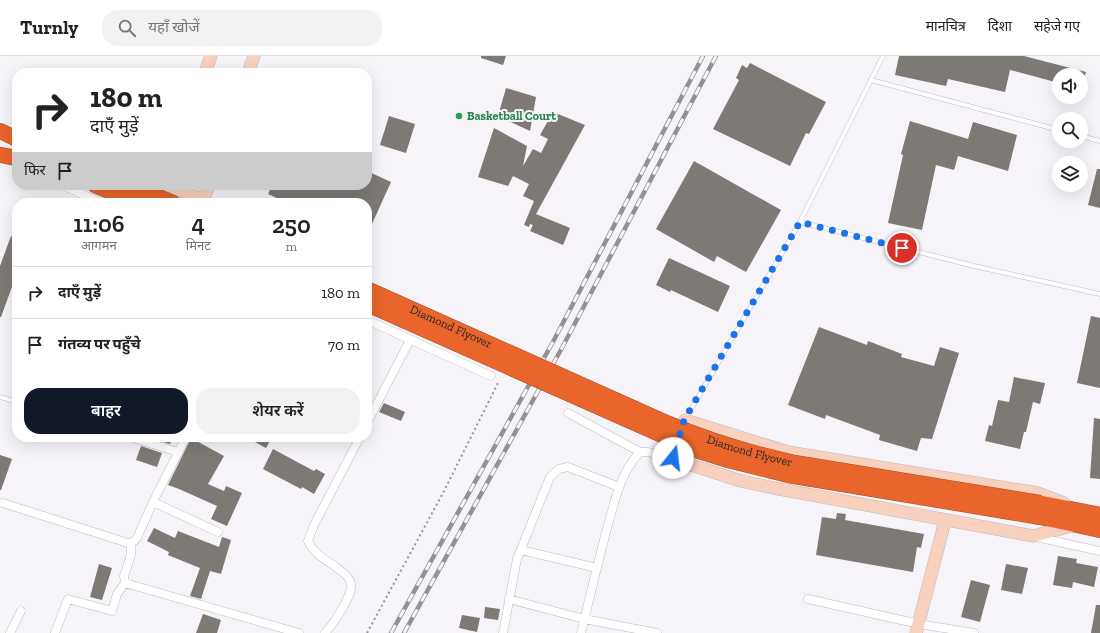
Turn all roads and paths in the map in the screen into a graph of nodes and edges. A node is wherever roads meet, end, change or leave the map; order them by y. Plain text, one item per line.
1 (211, 56) edge
2 (254, 56) edge
3 (883, 56) edge
4 (207, 68) edge
5 (250, 68) edge
6 (871, 80) junction
7 (1052, 128) edge
8 (0, 131) edge
9 (12, 137) edge
10 (1088, 138) edge
11 (1100, 141) edge
12 (0, 155) edge
13 (12, 157) edge
14 (73, 190) edge
15 (107, 190) edge
16 (141, 190) edge
17 (178, 190) edge
18 (91, 198) edge
19 (126, 198) edge
20 (161, 198) edge
21 (197, 198) edge
22 (800, 222) junction
23 (372, 291) edge
24 (1100, 294) edge
25 (372, 306) edge
26 (372, 322) edge
27 (410, 340) junction
28 (491, 376) dead end
29 (499, 380) dead end
30 (0, 398) edge
31 (12, 401) edge
32 (372, 413) edge
33 (568, 413) dead end
34 (684, 420) junction
35 (146, 442) edge
36 (183, 442) edge
37 (357, 442) edge
38 (178, 452) junction
39 (640, 452) junction
40 (673, 458) junction
41 (619, 487) junction
42 (153, 502) junction
43 (3, 503) dead end
44 (1040, 510) junction
45 (1094, 513) edge
46 (945, 521) junction
47 (1075, 525) junction
48 (1100, 530) edge
49 (218, 532) dead end
50 (1033, 536) junction
51 (130, 544) junction
52 (521, 550) junction
53 (1100, 551) edge
54 (597, 568) junction
55 (125, 583) junction
56 (510, 599) junction
57 (808, 599) dead end
58 (21, 611) dead end
59 (584, 619) junction
60 (918, 628) edge
61 (10, 633) edge
62 (55, 633) edge
63 (299, 633) edge
64 (325, 633) edge
65 (367, 633) edge
66 (503, 633) edge
67 (581, 633) edge
68 (657, 633) edge
69 (974, 633) edge

1 - 4 street
2 - 5 street
3 - 6 lane
6 - 7 lane
6 - 22 lane
8 - 9 highway
10 - 11 lane
12 - 13 highway
14 - 18 street
15 - 19 highway
16 - 20 highway
17 - 21 street
22 - 24 lane
22 - 34 lane
23 - 44 highway, Diamond Flyover, bridge
25 - 44 highway, Diamond Flyover, bridge
26 - 27 street
27 - 28 street
27 - 32 street
29 - 65 path
30 - 31 lane
33 - 39 street
34 - 40 street
34 - 45 street
35 - 38 street
36 - 38 street
37 - 64 street
38 - 42 street
39 - 40 street
39 - 41 street
40 - 46 street
41 - 52 street
41 - 54 street
42 - 49 street
42 - 51 street
43 - 51 street
44 - 45 highway, Diamond Flyover
44 - 47 highway, Diamond Flyover
46 - 50 street
46 - 60 street
47 - 48 highway, Diamond Flyover
47 - 50 street
50 - 53 street
51 - 55 street
52 - 54 street
52 - 56 street
54 - 59 street
55 - 62 street
55 - 63 street
56 - 59 street
56 - 66 street
57 - 60 street
58 - 61 street
59 - 67 street
59 - 68 street
60 - 69 street

